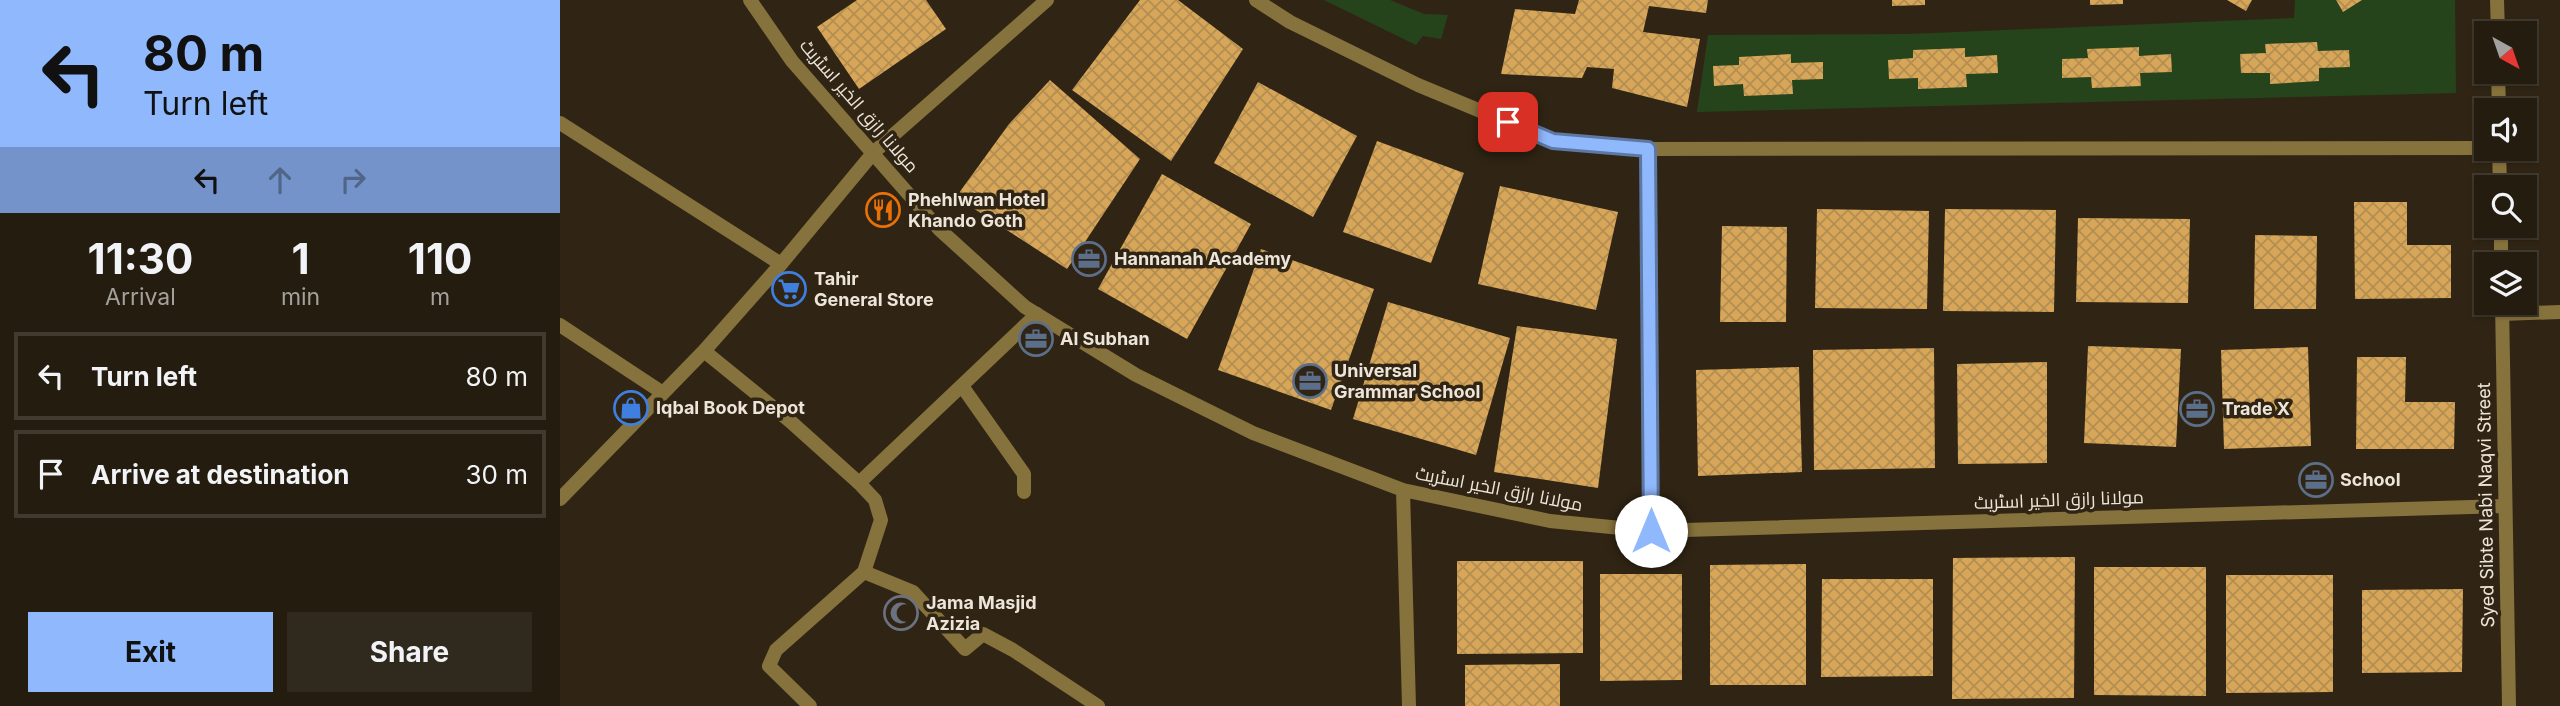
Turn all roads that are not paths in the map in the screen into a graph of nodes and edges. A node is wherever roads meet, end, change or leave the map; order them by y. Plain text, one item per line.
1 (750, 0) edge
2 (1047, 0) edge
3 (1256, 0) edge
4 (2497, 0) edge
5 (2498, 21) edge
6 (560, 123) edge
7 (2474, 148) edge
8 (1648, 149) junction
9 (874, 152) junction
10 (781, 264) junction
11 (2537, 311) edge
12 (2560, 312) edge
13 (1037, 314) junction
14 (2502, 315) edge
15 (560, 325) edge
16 (704, 351) junction
17 (961, 386) junction
18 (663, 393) junction
19 (859, 483) junction
20 (1403, 490) junction
21 (1024, 492) dead end
22 (560, 498) edge
23 (2505, 506) junction
24 (1651, 531) junction
25 (864, 572) junction
26 (807, 705) edge
27 (1098, 706) edge
28 (1409, 706) edge
29 (2509, 706) edge

1 - 9 street, مولانا رازق الخیر اسٹریٹ
2 - 9 street
3 - 8 street
4 - 5 street
6 - 10 street
7 - 8 street
8 - 24 street
9 - 10 street
9 - 13 street, مولانا رازق الخیر اسٹریٹ
10 - 16 street
11 - 12 street
13 - 17 street
13 - 20 street, مولانا رازق الخیر اسٹریٹ
14 - 23 street, Syed Sibte Nabi Naqvi Street
15 - 18 street
16 - 18 street
16 - 19 street
17 - 19 street
17 - 21 street
18 - 22 street
19 - 25 street
20 - 24 street, مولانا رازق الخیر اسٹریٹ
20 - 28 street
23 - 24 street, مولانا رازق الخیر اسٹریٹ
23 - 29 street, Syed Sibte Nabi Naqvi Street
25 - 26 street
25 - 27 street

